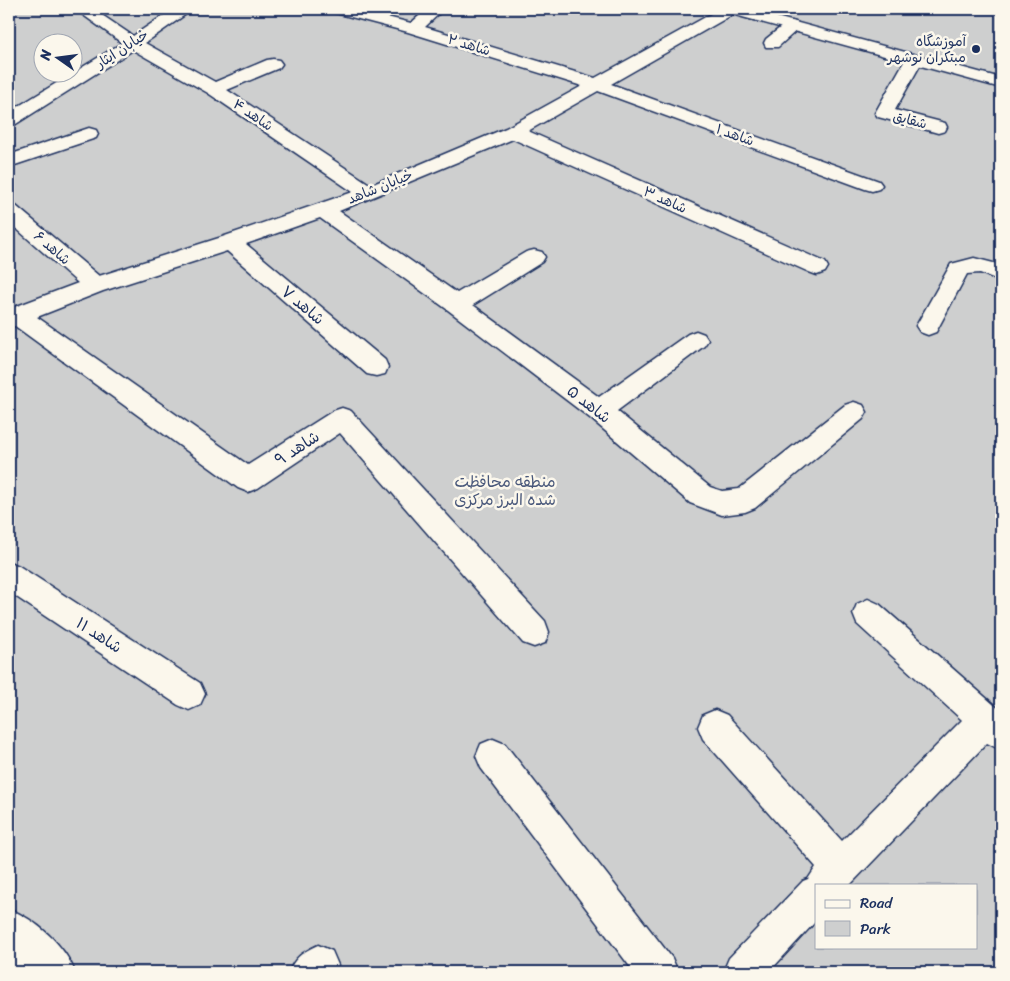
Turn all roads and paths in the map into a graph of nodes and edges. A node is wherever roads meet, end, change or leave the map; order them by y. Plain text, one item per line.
1 (83, 9) edge
2 (182, 9) edge
3 (338, 9) edge
4 (436, 9) edge
5 (730, 9) edge
6 (784, 9) edge
7 (792, 26) junction
8 (414, 29) junction
9 (133, 43) junction
10 (772, 43) dead end
11 (934, 48) dead end
12 (914, 60) junction
13 (274, 64) dead end
14 (1001, 83) edge
15 (598, 85) junction
16 (214, 89) junction
17 (10, 115) edge
18 (938, 127) dead end
19 (512, 132) junction
20 (89, 134) dead end
21 (9, 161) edge
22 (872, 185) dead end
23 (369, 193) junction
24 (9, 210) edge
25 (323, 210) junction
26 (230, 242) junction
27 (534, 257) dead end
28 (817, 267) dead end
29 (1001, 272) edge
30 (96, 285) junction
31 (456, 304) junction
32 (13, 317) edge
33 (928, 326) dead end
34 (696, 340) dead end
35 (376, 367) dead end
36 (600, 411) junction
37 (854, 412) dead end
38 (9, 576) edge
39 (868, 614) dead end
40 (534, 632) dead end
41 (188, 694) dead end
42 (993, 727) edge
43 (715, 728) dead end
44 (493, 756) dead end
45 (827, 882) edge
46 (815, 895) edge
47 (9, 928) edge
48 (42, 967) edge
49 (658, 972) edge
50 (743, 972) edge

1 - 9 street, شاهد ۴
2 - 9 street, خیابان ایثار
3 - 8 street, شاهد ۲
4 - 8 street
5 - 7 street
5 - 15 street, خیابان شاهد
6 - 11 street
7 - 10 street
7 - 12 street
8 - 15 street, شاهد ۲
9 - 16 street, شاهد ۴
9 - 17 street, خیابان ایثار
12 - 14 street
12 - 18 street, شقایق
13 - 16 street
15 - 19 street, خیابان شاهد
15 - 22 street, شاهد ۱
16 - 23 street, شاهد ۴
19 - 23 street, خیابان شاهد
19 - 28 street, شاهد ۳
20 - 21 street
23 - 25 street, خیابان شاهد
24 - 30 street, شاهد ۶
25 - 26 street, خیابان شاهد
25 - 31 street, شاهد ۵
26 - 30 street, خیابان شاهد
26 - 35 street, شاهد ۷
27 - 31 street
29 - 33 street
30 - 32 street, خیابان شاهد
31 - 36 street, شاهد ۵
32 - 40 street, شاهد ۹
34 - 36 street
36 - 37 street, شاهد ۵
38 - 41 street, شاهد ۱۱
39 - 42 street
42 - 45 street
43 - 45 street
44 - 49 street
46 - 50 street
47 - 48 street

